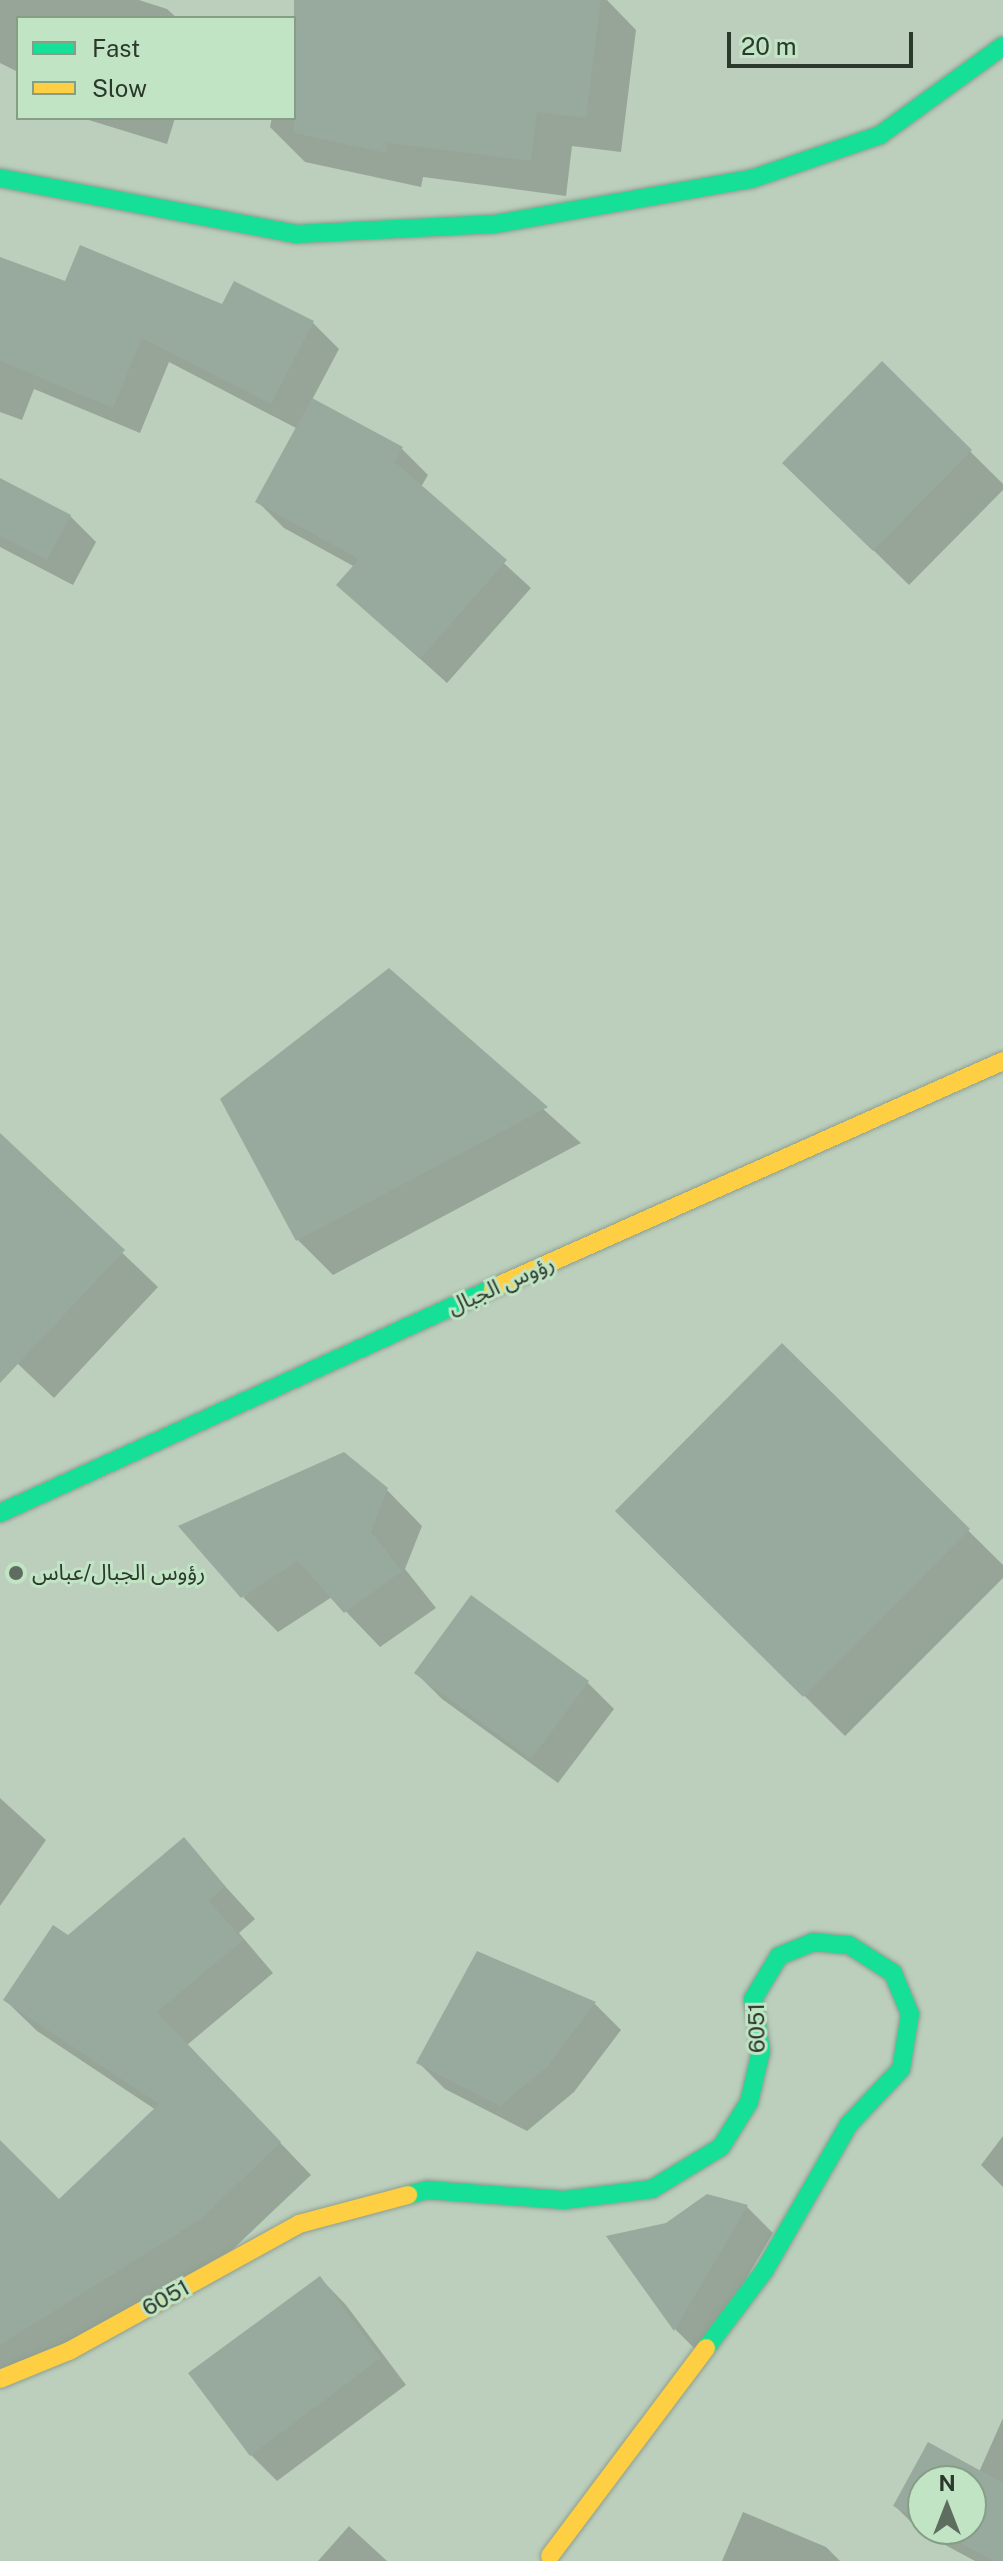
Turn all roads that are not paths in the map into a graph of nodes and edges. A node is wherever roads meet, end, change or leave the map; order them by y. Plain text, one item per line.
1 (1003, 46) edge
2 (0, 178) edge
3 (1003, 1061) edge
4 (0, 1513) edge
5 (0, 2379) edge
6 (550, 2556) dead end

1 - 2 street
3 - 4 street, رؤوس الجبال
5 - 6 street, 6051

